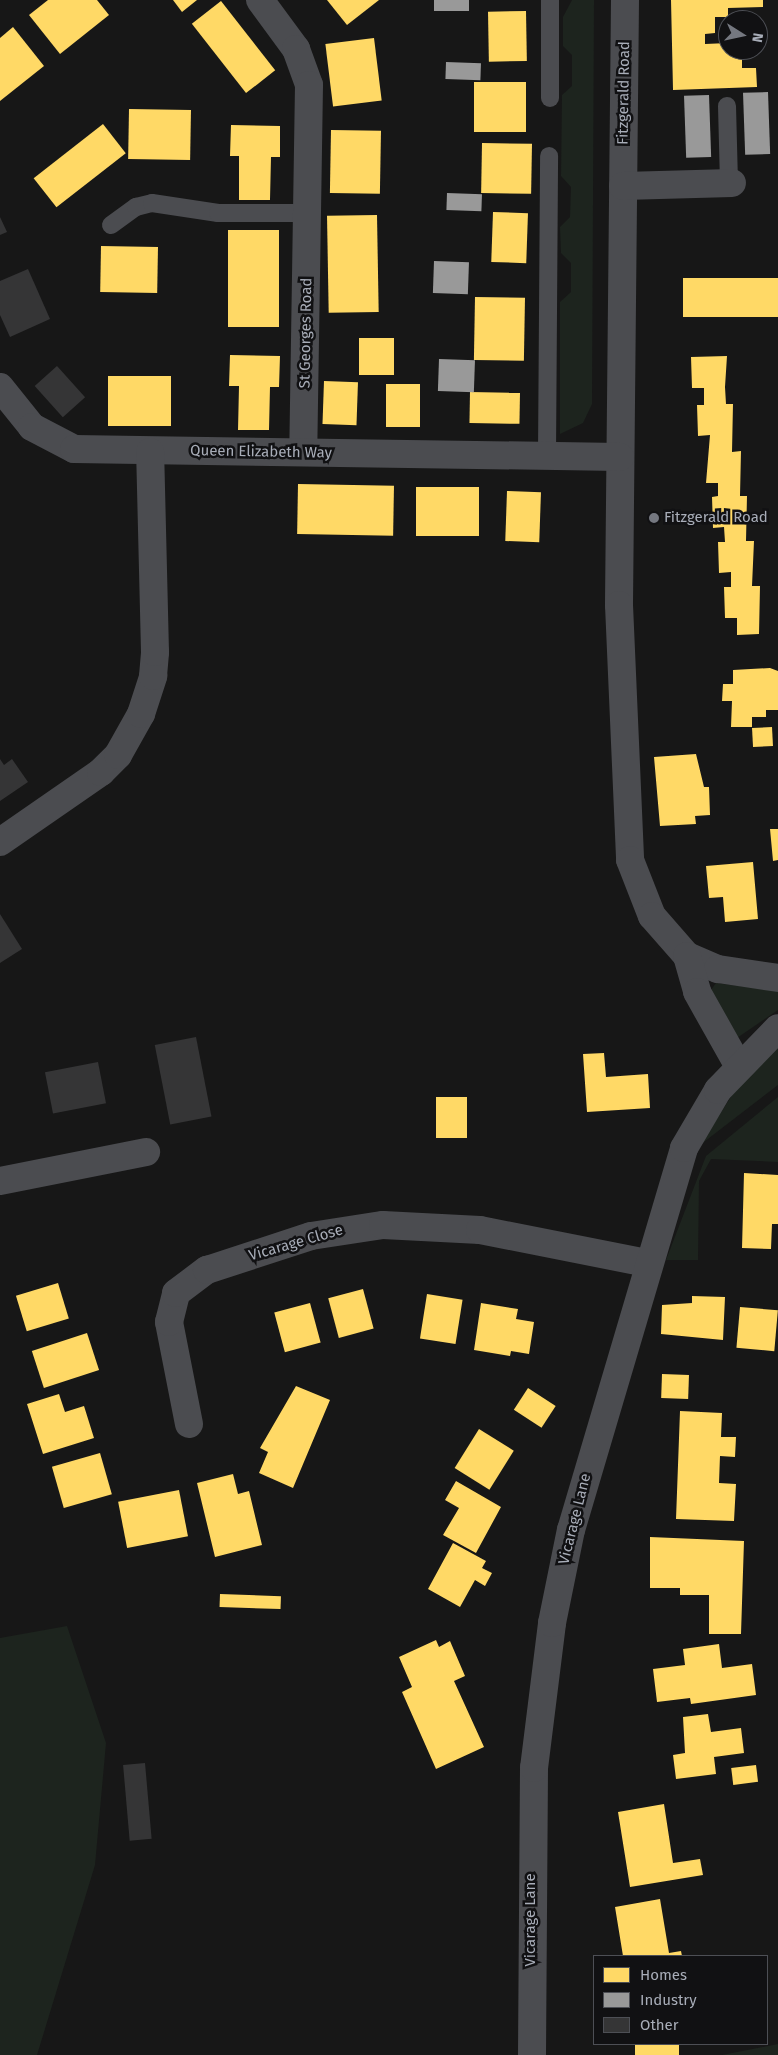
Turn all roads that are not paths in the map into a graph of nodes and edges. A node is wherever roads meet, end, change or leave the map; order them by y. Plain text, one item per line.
1 (260, 0) edge
2 (550, 0) edge
3 (625, 0) edge
4 (550, 98) dead end
5 (727, 106) dead end
6 (549, 156) dead end
7 (731, 184) joint
8 (623, 186) junction
9 (308, 213) junction
10 (111, 225) dead end
11 (0, 387) edge
12 (150, 452) junction
13 (303, 452) junction
14 (547, 455) junction
15 (620, 457) junction
16 (0, 842) edge
17 (687, 956) junction
18 (778, 978) edge
19 (778, 1028) edge
20 (738, 1065) junction
21 (146, 1152) dead end
22 (0, 1181) edge
23 (647, 1264) junction
24 (189, 1424) dead end
25 (532, 2055) edge

1 - 9 street, St Georges Road
2 - 4 lane
3 - 8 street, Fitzgerald Road
5 - 7 lane
6 - 14 lane
7 - 8 street
8 - 15 street, Fitzgerald Road
9 - 10 lane
9 - 13 street, St Georges Road
11 - 12 street, Queen Elizabeth Way
12 - 13 street, Queen Elizabeth Way
12 - 16 street
13 - 14 street, Queen Elizabeth Way
14 - 15 street, Queen Elizabeth Way
15 - 17 street, Fitzgerald Road
17 - 18 street, Fitzgerald Road
17 - 20 street
19 - 20 street, Vicarage Lane
20 - 23 street, Vicarage Lane
21 - 22 street
23 - 24 street, Vicarage Close
23 - 25 street, Vicarage Lane

